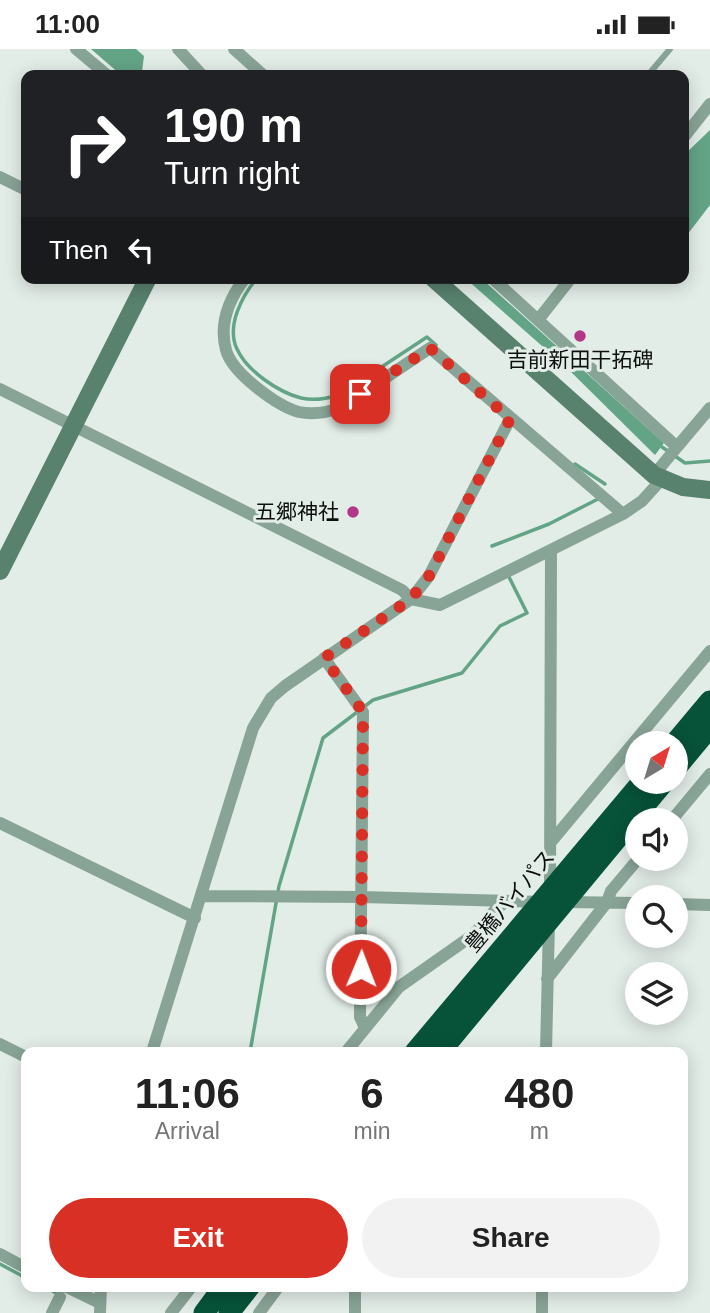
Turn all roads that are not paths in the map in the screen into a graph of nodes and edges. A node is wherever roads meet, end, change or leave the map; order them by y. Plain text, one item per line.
1 (76, 49) edge
2 (178, 49) edge
3 (234, 49) edge
4 (670, 49) edge
5 (101, 70) edge
6 (197, 70) edge
7 (257, 70) edge
8 (652, 70) edge
9 (710, 104) edge
10 (689, 131) edge
11 (0, 177) edge
12 (21, 188) edge
13 (145, 284) edge
14 (241, 284) edge
15 (440, 284) edge
16 (499, 284) edge
17 (566, 284) edge
18 (538, 320) junction
19 (0, 389) edge
20 (710, 408) edge
21 (510, 419) junction
22 (72, 425) junction
23 (673, 452) junction
24 (658, 478) junction
25 (710, 490) edge
26 (623, 514) junction
27 (551, 550) junction
28 (0, 571) edge
29 (411, 599) junction
30 (710, 651) edge
31 (324, 658) junction
32 (710, 701) edge
33 (710, 727) edge
34 (685, 731) edge
35 (688, 754) edge
36 (710, 774) edge
37 (633, 795) edge
38 (652, 795) edge
39 (682, 808) edge
40 (0, 823) edge
41 (551, 842) junction
42 (628, 871) edge
43 (571, 880) junction
44 (201, 897) junction
45 (362, 897) junction
46 (506, 902) junction
47 (550, 902) junction
48 (607, 902) junction
49 (625, 903) edge
50 (688, 904) edge
51 (710, 905) edge
52 (195, 918) junction
53 (531, 927) junction
54 (547, 979) junction
55 (365, 1028) junction
56 (0, 1044) edge
57 (154, 1047) edge
58 (350, 1047) edge
59 (420, 1047) edge
60 (444, 1047) edge
61 (546, 1047) edge
62 (21, 1054) edge
63 (0, 1254) edge
64 (21, 1265) edge
65 (62, 1292) edge
66 (187, 1292) edge
67 (220, 1292) edge
68 (245, 1292) edge
69 (275, 1292) edge
70 (355, 1292) edge
71 (542, 1292) edge
72 (100, 1308) edge
73 (52, 1313) edge
74 (171, 1313) edge
75 (204, 1313) edge
76 (229, 1313) edge
77 (259, 1313) edge
78 (355, 1313) edge
79 (542, 1313) edge

1 - 5 street
2 - 6 street
3 - 7 street
4 - 8 lane
9 - 10 street
11 - 12 street
13 - 22 street
14 - 21 street
15 - 24 street
16 - 18 street
17 - 18 street
18 - 23 street
19 - 22 street
20 - 23 street
21 - 26 street
21 - 29 street
22 - 28 street
22 - 29 street
23 - 24 street
24 - 25 street
24 - 26 street
26 - 27 street
27 - 29 street
27 - 41 street
29 - 31 street
30 - 41 street
31 - 44 street
31 - 45 street
32 - 34 highway
33 - 35 highway
36 - 39 street
37 - 43 highway, 豊橋バイパス
38 - 43 highway, 豊橋バイパス
40 - 52 street
41 - 47 street
42 - 48 street
43 - 53 highway, 豊橋バイパス
44 - 45 street
44 - 52 street
45 - 46 street
45 - 55 street
46 - 47 street
46 - 55 street
47 - 48 street
47 - 54 street
48 - 49 street
48 - 54 street
50 - 51 street
52 - 57 street
53 - 59 highway, 豊橋バイパス
53 - 60 highway, 豊橋バイパス
54 - 61 street
55 - 58 street
56 - 62 street
63 - 64 street
65 - 72 street
65 - 73 street
66 - 74 street
67 - 75 highway
68 - 76 highway
69 - 77 street
70 - 78 street
71 - 79 street

